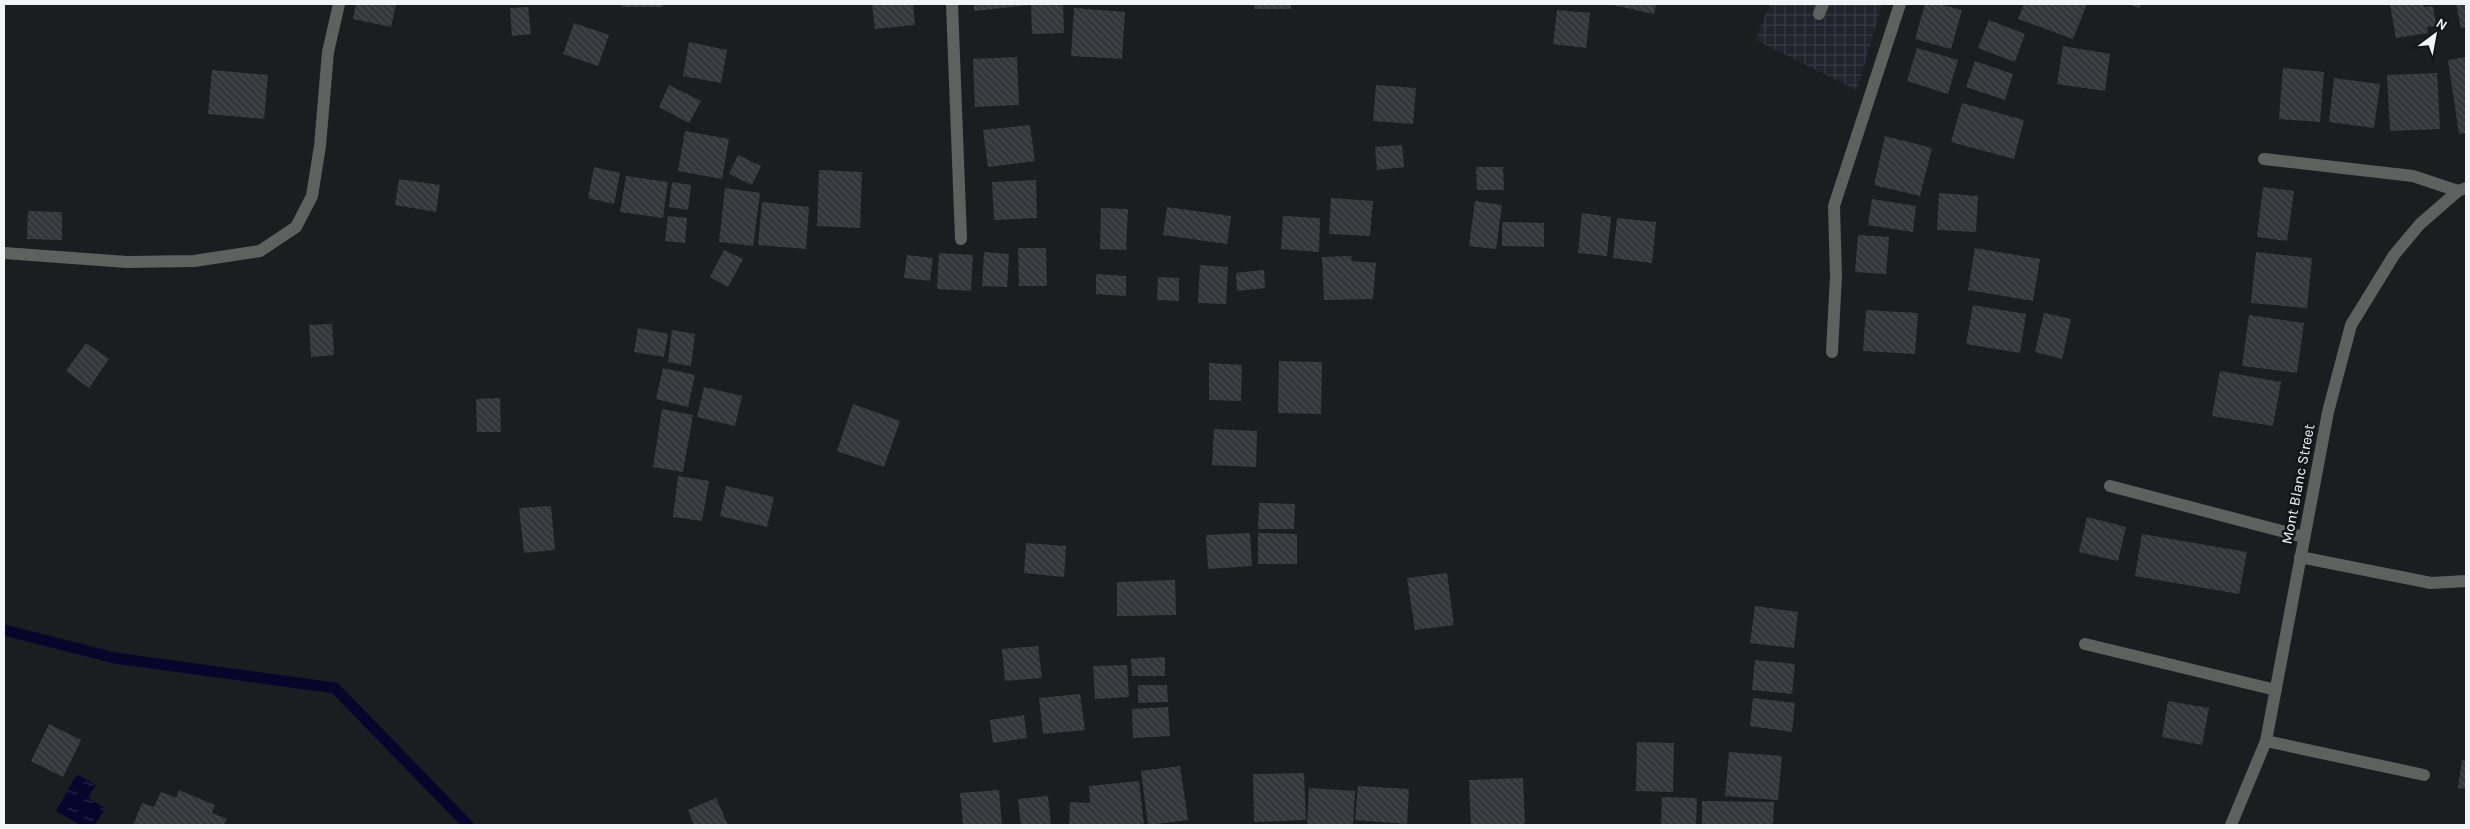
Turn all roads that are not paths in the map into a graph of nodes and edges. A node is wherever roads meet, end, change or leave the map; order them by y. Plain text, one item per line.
1 (339, 4) edge
2 (952, 4) edge
3 (1900, 4) edge
4 (2264, 159) dead end
5 (2462, 189) edge
6 (960, 239) dead end
7 (4, 252) edge
8 (1832, 352) dead end
9 (2110, 486) dead end
10 (2304, 537) junction
11 (2300, 557) junction
12 (2466, 581) edge
13 (2085, 644) dead end
14 (2276, 690) junction
15 (2266, 741) junction
16 (2424, 775) dead end
17 (2231, 825) edge

1 - 7 street
2 - 6 street
3 - 8 street
4 - 5 street
5 - 10 street, Mont Blanc Street
9 - 10 street
10 - 11 street, Mont Blanc Street
11 - 12 street
11 - 14 street, Mont Blanc Street
13 - 14 street
14 - 15 street, Mont Blanc Street
15 - 16 street
15 - 17 street, Mont Blanc Street

